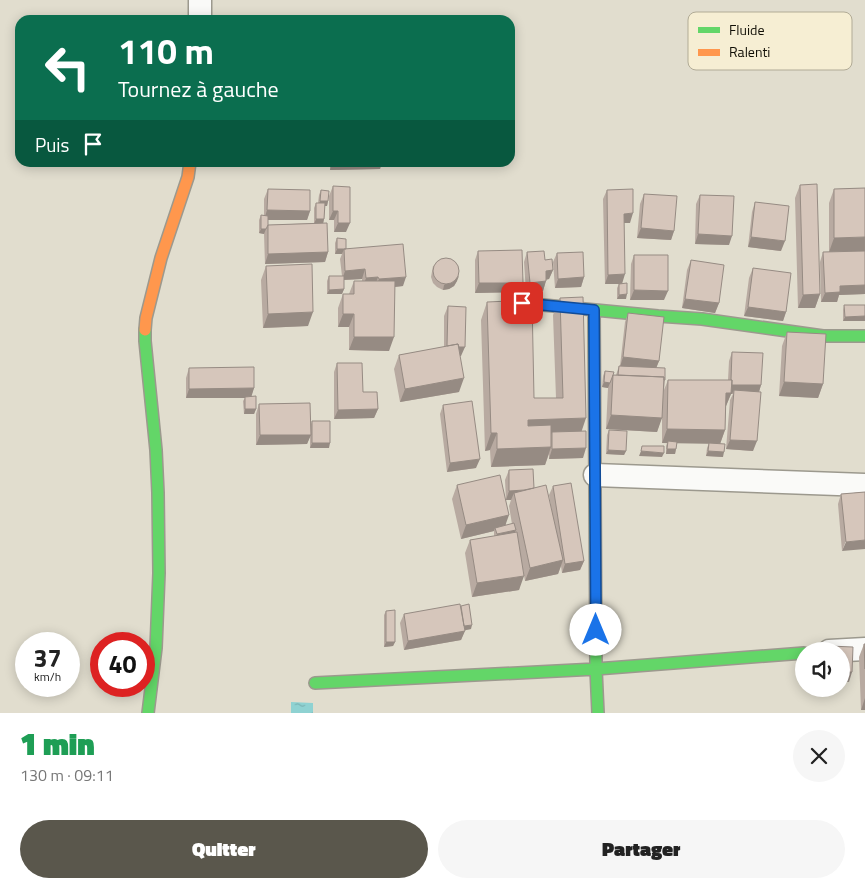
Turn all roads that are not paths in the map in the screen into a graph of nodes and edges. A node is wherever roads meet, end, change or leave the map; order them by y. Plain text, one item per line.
1 (200, 0) edge
2 (200, 15) edge
3 (189, 167) edge
4 (522, 303) edge
5 (594, 310) junction
6 (865, 336) edge
7 (595, 475) junction
8 (865, 485) edge
9 (865, 648) edge
10 (850, 649) edge
11 (795, 654) edge
12 (596, 669) junction
13 (315, 684) dead end
14 (148, 713) edge
15 (598, 713) edge

1 - 2 street
3 - 14 street
4 - 5 street
5 - 6 street
5 - 7 street
7 - 8 street
7 - 12 street
9 - 10 street
11 - 12 street
12 - 13 street
12 - 15 street

